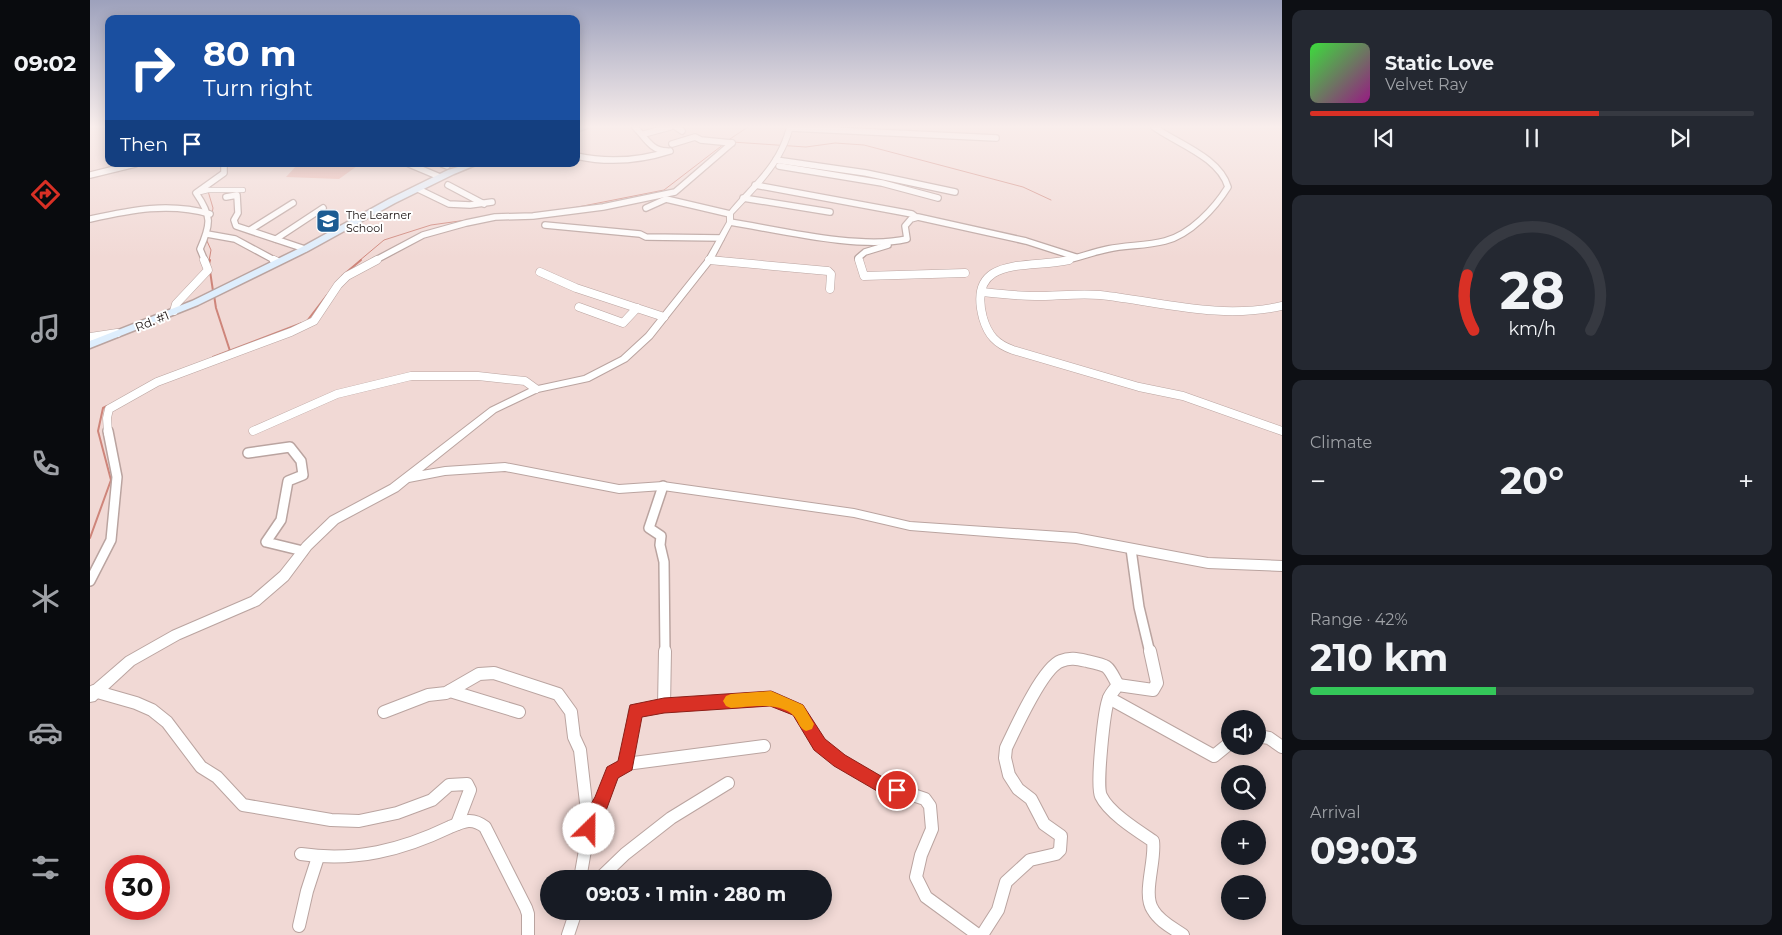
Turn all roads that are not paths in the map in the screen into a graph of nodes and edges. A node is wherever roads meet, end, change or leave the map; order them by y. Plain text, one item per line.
1 (107, 171) edge
2 (224, 171) edge
3 (424, 171) edge
4 (458, 171) edge
5 (700, 171) edge
6 (767, 171) edge
7 (819, 171) edge
8 (856, 171) edge
9 (1217, 171) edge
10 (90, 175) edge
11 (440, 178) junction
12 (448, 185) dead end
13 (755, 185) junction
14 (418, 188) junction
15 (242, 190) dead end
16 (955, 192) dead end
17 (196, 193) junction
18 (226, 197) dead end
19 (743, 198) junction
20 (938, 198) dead end
21 (492, 202) dead end
22 (294, 203) dead end
23 (484, 204) junction
24 (323, 208) dead end
25 (646, 208) dead end
26 (830, 212) dead end
27 (210, 214) junction
28 (916, 217) junction
29 (730, 218) junction
30 (90, 219) edge
31 (545, 225) dead end
32 (250, 230) junction
33 (206, 234) junction
34 (721, 238) junction
35 (276, 239) junction
36 (895, 243) junction
37 (305, 249) junction
38 (1076, 257) junction
39 (709, 260) junction
40 (276, 262) junction
41 (540, 272) dead end
42 (965, 273) dead end
43 (830, 289) dead end
44 (982, 292) junction
45 (1282, 306) edge
46 (579, 307) dead end
47 (637, 308) junction
48 (174, 312) junction
49 (664, 317) junction
50 (120, 333) junction
51 (90, 337) edge
52 (90, 345) edge
53 (536, 390) junction
54 (253, 431) dead end
55 (1282, 431) edge
56 (248, 453) dead end
57 (404, 479) junction
58 (663, 486) junction
59 (1131, 549) junction
60 (303, 551) junction
61 (1282, 566) edge
62 (90, 581) edge
63 (1118, 685) junction
64 (450, 691) junction
65 (92, 694) edge
66 (1109, 698) junction
67 (664, 706) junction
68 (384, 712) dead end
69 (519, 712) dead end
70 (1266, 737) edge
71 (764, 746) dead end
72 (1282, 747) edge
73 (1221, 750) edge
74 (626, 764) junction
75 (728, 783) dead end
76 (457, 824) junction
77 (589, 829) junction
78 (301, 854) dead end
79 (318, 857) junction
80 (582, 870) edge
81 (608, 870) edge
82 (572, 920) edge
83 (299, 926) dead end
84 (528, 935) edge
85 (568, 935) edge
86 (980, 935) edge
87 (1183, 935) edge

1 - 10 street
2 - 17 street
3 - 11 street
4 - 11 main road, Rd. #1
5 - 62 street
6 - 13 street
7 - 20 street
8 - 16 street
9 - 38 street
11 - 14 main road, Rd. #1
12 - 23 street
13 - 19 street
13 - 28 street
14 - 23 street
14 - 37 main road, Rd. #1
15 - 17 street
17 - 27 street
18 - 32 street
19 - 26 street
19 - 29 street
21 - 23 street
22 - 32 street
24 - 35 street
25 - 29 street
27 - 30 street
27 - 33 street
28 - 36 street
28 - 38 street
29 - 34 street
29 - 36 street
31 - 34 street
32 - 35 street
33 - 40 street
33 - 48 street
34 - 39 street
35 - 37 street
36 - 42 street
37 - 40 main road, Rd. #1
38 - 44 street
39 - 43 street
39 - 49 street
40 - 48 main road, Rd. #1
41 - 47 street
44 - 45 street
44 - 55 street
46 - 47 street
47 - 49 street
48 - 50 main road, Rd. #1
49 - 53 street
50 - 51 street
50 - 52 main road, Rd. #1
53 - 54 street
53 - 57 street
56 - 60 street
57 - 58 street
57 - 60 street
58 - 59 street
58 - 67 street
59 - 61 street
59 - 63 street
60 - 65 street
63 - 66 street
63 - 86 street
64 - 68 street
64 - 69 street
64 - 77 street
65 - 76 street
66 - 73 street
66 - 87 street
67 - 74 street
67 - 86 street
70 - 72 street
71 - 74 street
74 - 77 street
75 - 81 street
76 - 79 street
76 - 84 street
77 - 80 street
78 - 79 street
79 - 83 street
82 - 85 street

